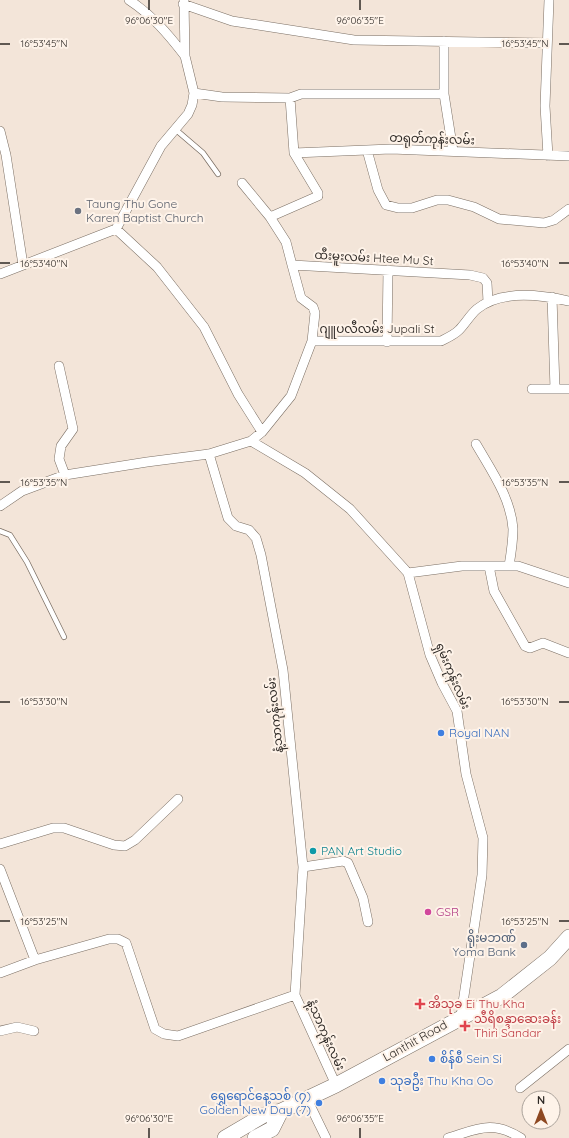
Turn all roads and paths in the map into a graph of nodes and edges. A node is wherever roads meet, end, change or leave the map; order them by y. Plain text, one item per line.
1 (129, 0) edge
2 (549, 0) edge
3 (184, 2) edge
4 (444, 41) junction
5 (547, 43) junction
6 (185, 56) junction
7 (194, 93) junction
8 (444, 94) junction
9 (290, 98) junction
10 (176, 129) junction
11 (0, 131) edge
12 (366, 150) junction
13 (453, 151) junction
14 (294, 153) junction
15 (548, 156) junction
16 (569, 156) edge
17 (218, 174) dead end
18 (242, 183) dead end
19 (569, 209) edge
20 (270, 217) junction
21 (116, 229) junction
22 (23, 265) junction
23 (292, 265) junction
24 (388, 270) junction
25 (0, 274) edge
26 (552, 297) junction
27 (569, 301) edge
28 (488, 302) junction
29 (312, 341) junction
30 (387, 342) junction
31 (60, 366) dead end
32 (532, 389) dead end
33 (555, 389) junction
34 (569, 389) edge
35 (262, 432) junction
36 (251, 441) junction
37 (476, 444) dead end
38 (209, 454) junction
39 (65, 475) junction
40 (0, 506) edge
41 (0, 531) edge
42 (489, 566) junction
43 (509, 566) junction
44 (408, 573) junction
45 (569, 583) edge
46 (64, 637) dead end
47 (569, 653) edge
48 (178, 799) dead end
49 (0, 844) edge
50 (303, 867) junction
51 (0, 869) edge
52 (368, 922) dead end
53 (568, 942) edge
54 (35, 960) junction
55 (0, 973) edge
56 (295, 994) junction
57 (461, 1016) junction
58 (34, 1030) dead end
59 (0, 1031) edge
60 (569, 1049) edge
61 (336, 1085) junction
62 (520, 1088) dead end
63 (307, 1099) junction
64 (281, 1111) junction
65 (225, 1138) edge
66 (255, 1138) edge
67 (326, 1138) edge
68 (448, 1138) edge
69 (521, 1138) edge

1 - 6 street
2 - 5 street
3 - 4 street
3 - 6 street
4 - 5 street
4 - 8 street
5 - 15 street
6 - 7 street
7 - 9 street
7 - 10 street
8 - 9 street
8 - 13 street
9 - 14 street
10 - 17 lane
10 - 21 street
11 - 22 street
12 - 13 street, တရုတ်ကုန်းလမ်း
12 - 14 street, တရုတ်ကုန်းလမ်း
12 - 19 street
13 - 15 street, တရုတ်ကုန်းလမ်း
14 - 20 street
15 - 16 street, တရုတ်ကုန်းလမ်း
18 - 20 street
20 - 23 street
21 - 22 street
21 - 35 street
22 - 25 street
23 - 24 street, ထီးမူးလမ်း Htee Mu St
23 - 29 street
24 - 28 street, ထီးမူးလမ်း Htee Mu St
24 - 30 street
26 - 27 street, ဂျူပလီလမ်း Jupali St
26 - 28 street, ဂျူပလီလမ်း Jupali St
26 - 33 street
28 - 30 street, ဂျူပလီလမ်း Jupali St
29 - 30 street, ဂျူပလီလမ်း Jupali St
29 - 35 street
31 - 39 street
32 - 33 street
33 - 34 street
35 - 36 street
36 - 38 street
36 - 44 street, ရှမ်းကုန်းလမ်း
37 - 43 street
38 - 39 street
38 - 50 street, နံ့သာကုန်းလမ်း
39 - 40 street
41 - 46 lane
42 - 43 street
42 - 44 street
42 - 47 street
43 - 45 street
44 - 57 street, ရှမ်းကုန်းလမ်း
48 - 49 street
50 - 52 street
50 - 56 street, နံ့သာကုန်းလမ်း
51 - 54 street
53 - 57 main road, Lanthit Road
54 - 55 street
54 - 56 street, နံ့သာကုန်းလမ်း
56 - 61 street, နံ့သာကုန်းလမ်း
57 - 61 main road, Lanthit Road
58 - 59 street
60 - 62 street
61 - 63 main road, Lanthit Road
63 - 64 main road, Lanthit Road
63 - 67 street
64 - 65 main road, Lanthit Road
64 - 66 main road
68 - 69 street

